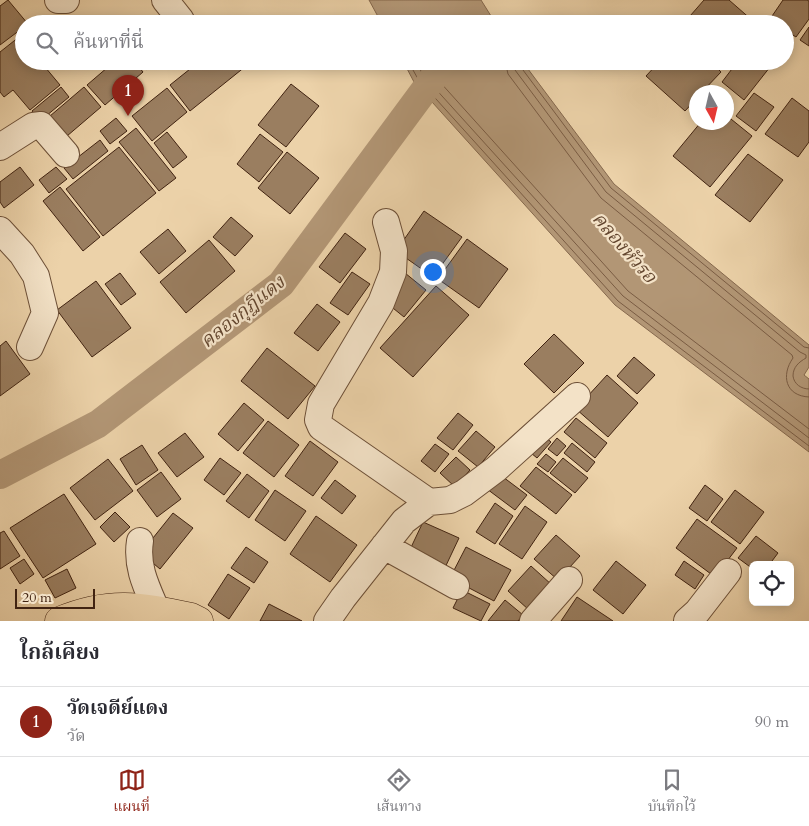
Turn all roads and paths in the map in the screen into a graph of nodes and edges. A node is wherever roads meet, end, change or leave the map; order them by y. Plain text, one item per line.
1 (58, 0) edge
2 (66, 0) edge
3 (165, 0) edge
4 (177, 15) edge
5 (0, 147) edge
6 (66, 154) dead end
7 (386, 222) dead end
8 (0, 230) edge
9 (30, 347) dead end
10 (577, 396) dead end
11 (429, 502) junction
12 (140, 541) dead end
13 (384, 546) junction
14 (728, 572) dead end
15 (569, 580) dead end
16 (456, 586) dead end
17 (156, 609) junction
18 (59, 621) edge
19 (199, 621) edge
20 (327, 621) edge
21 (533, 621) edge
22 (687, 621) edge

1 - 2 street
3 - 4 street
5 - 6 street
7 - 11 street
8 - 9 street
10 - 11 street
11 - 13 street
12 - 17 street
13 - 16 street
13 - 20 street
14 - 22 street
15 - 21 street
17 - 18 main road
17 - 19 main road

